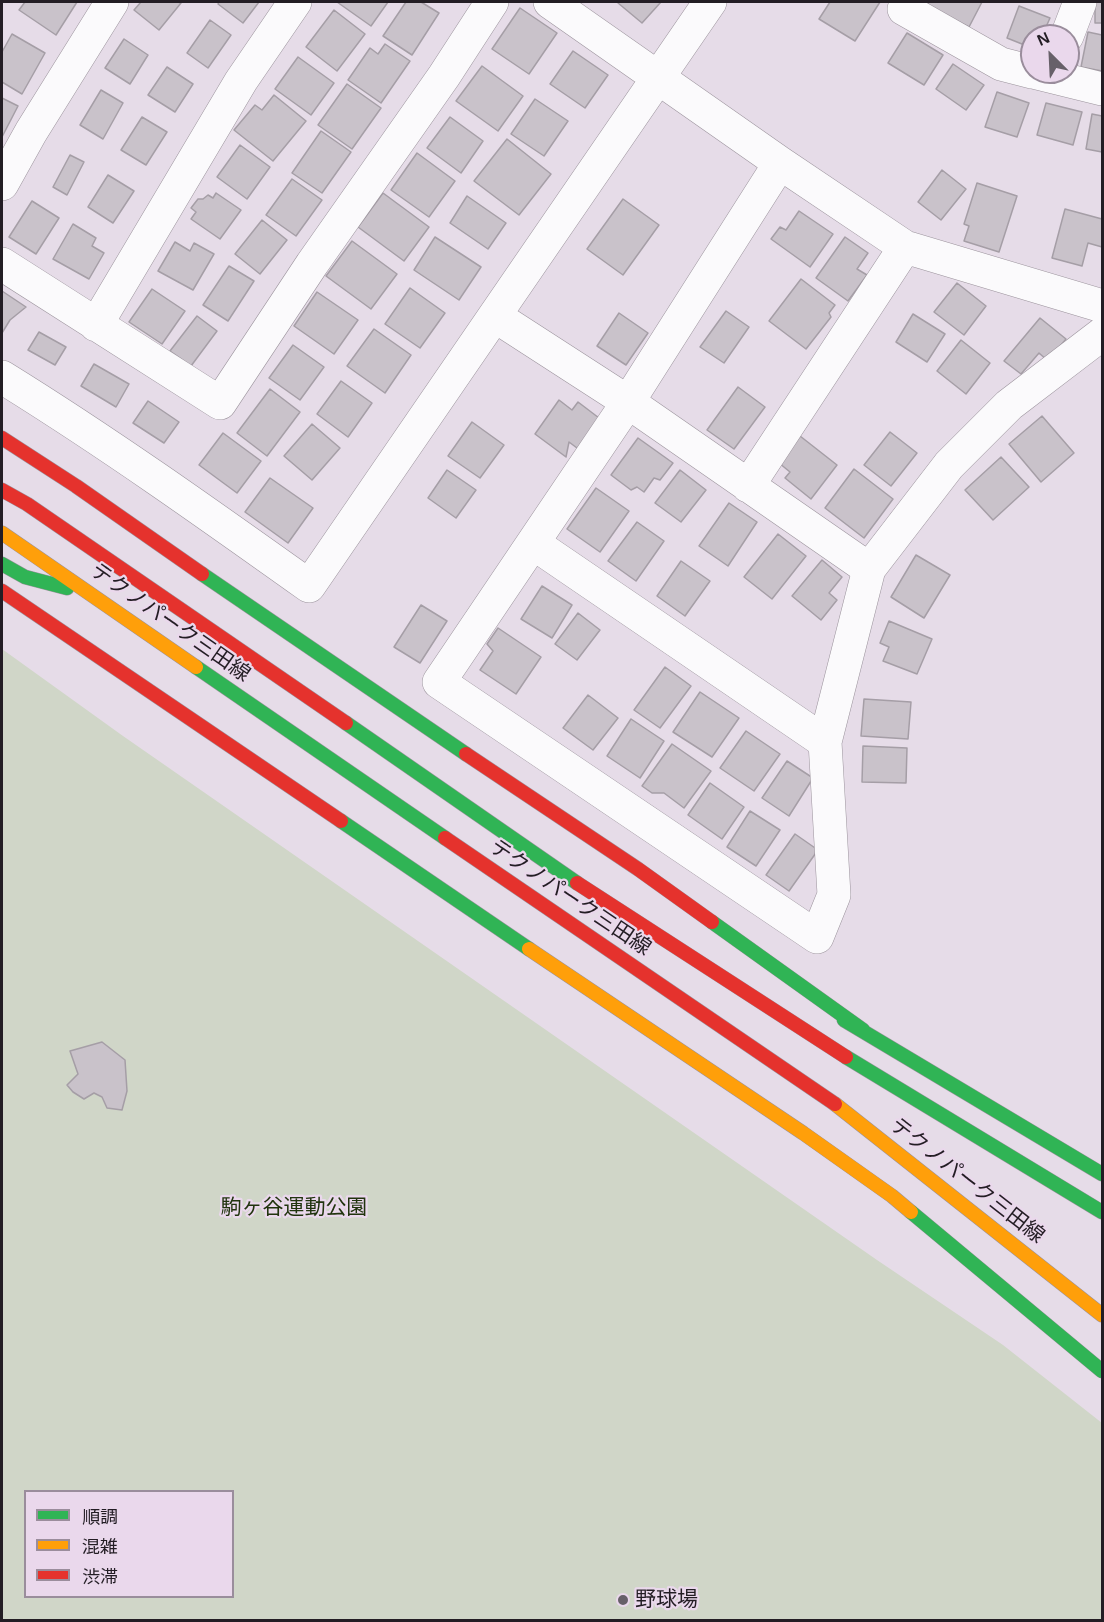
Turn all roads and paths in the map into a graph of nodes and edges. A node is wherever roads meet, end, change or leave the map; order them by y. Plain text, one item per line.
1 (112, 2) edge
2 (295, 2) edge
3 (492, 2) edge
4 (550, 2) edge
5 (710, 2) edge
6 (907, 2) edge
7 (1080, 2) edge
8 (1072, 24) edge
9 (1020, 68) edge
10 (658, 79) junction
11 (1080, 83) edge
12 (1102, 89) edge
13 (780, 163) junction
14 (2, 184) edge
15 (905, 247) junction
16 (2, 264) edge
17 (1102, 306) edge
18 (495, 316) junction
19 (96, 325) junction
20 (1102, 334) edge
21 (2, 377) edge
22 (628, 402) junction
23 (2, 438) edge
24 (2, 476) edge
25 (748, 486) junction
26 (2, 490) edge
27 (27, 504) junction
28 (2, 533) edge
29 (533, 543) junction
30 (2, 564) edge
31 (869, 569) junction
32 (2, 591) edge
33 (92, 595) junction
34 (825, 741) junction
35 (554, 868) junction
36 (599, 881) dead end
37 (539, 902) junction
38 (618, 973) dead end
39 (761, 974) dead end
40 (863, 1030) junction
41 (729, 1067) dead end
42 (803, 1132) junction
43 (1102, 1174) edge
44 (1102, 1212) edge
45 (1102, 1316) edge
46 (1102, 1371) edge

1 - 14 street
2 - 19 street
3 - 19 street
4 - 10 street
5 - 10 street
6 - 9 street
7 - 8 street
10 - 13 street
10 - 18 street
11 - 12 street
13 - 15 street
13 - 22 street
15 - 17 street
15 - 25 street
16 - 19 street
18 - 21 street
18 - 22 street
20 - 31 street
22 - 25 street
22 - 29 street
23 - 40 main road
24 - 27 main road
25 - 31 street
26 - 27 main road, テクノパーク三田線
27 - 35 main road, テクノパーク三田線
28 - 33 main road, テクノパーク三田線
29 - 34 street
29 - 34 street
30 - 33 main road
31 - 34 street
32 - 42 main road
33 - 37 main road, テクノパーク三田線
35 - 36 main road
35 - 44 main road, テクノパーク三田線
37 - 38 main road
37 - 45 main road, テクノパーク三田線
39 - 40 main road
40 - 43 main road
41 - 42 main road
42 - 46 main road

